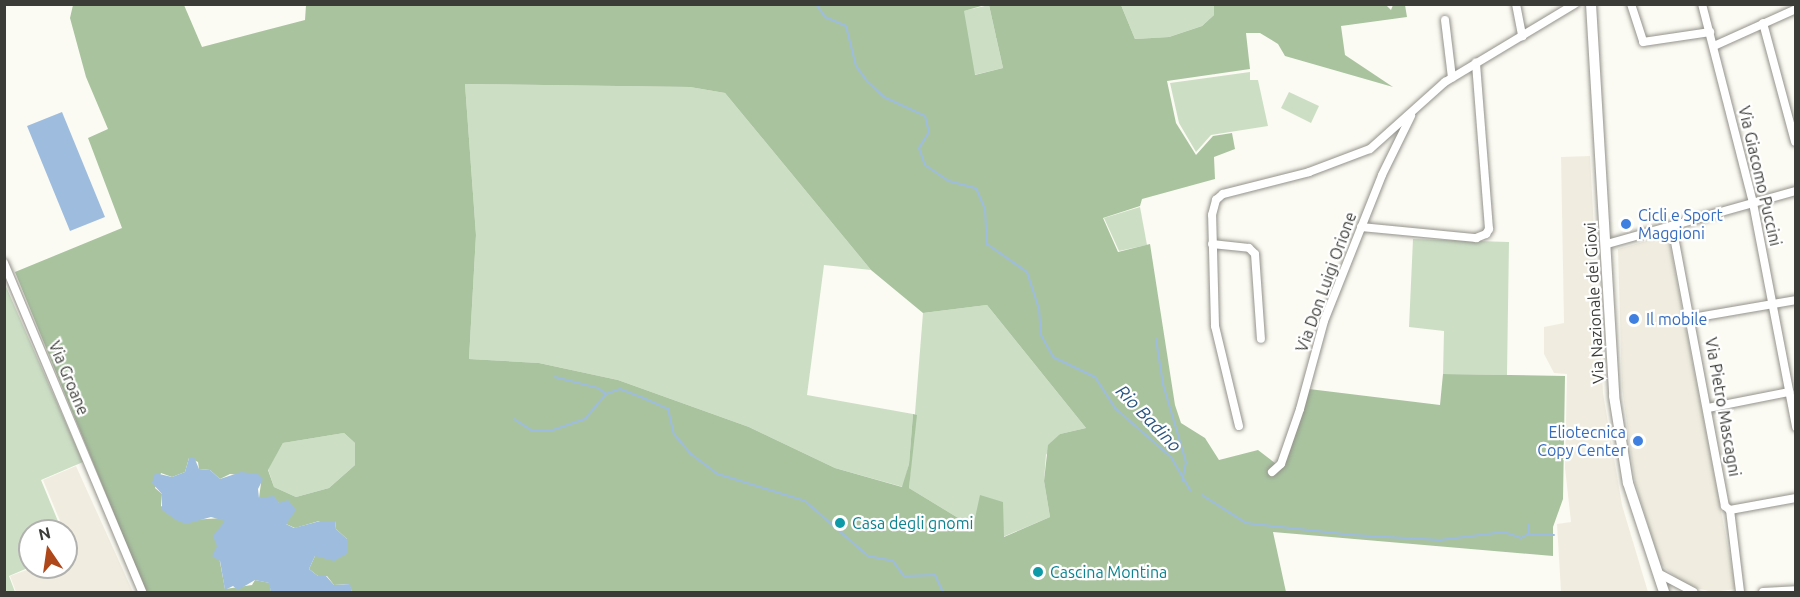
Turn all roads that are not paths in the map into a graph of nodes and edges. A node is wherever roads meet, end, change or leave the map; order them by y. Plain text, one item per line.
1 (1516, 4) edge
2 (1575, 4) edge
3 (1591, 4) edge
4 (1631, 4) edge
5 (1702, 4) edge
6 (1796, 9) edge
7 (1445, 20) dead end
8 (1763, 23) junction
9 (1710, 32) junction
10 (1522, 36) junction
11 (1714, 46) junction
12 (1476, 63) junction
13 (1452, 78) junction
14 (1417, 105) junction
15 (1794, 142) edge
16 (1796, 191) edge
17 (1753, 203) junction
18 (1672, 226) junction
19 (1361, 227) junction
20 (1212, 244) junction
21 (1607, 244) junction
22 (4, 263) edge
23 (1796, 300) edge
24 (1773, 304) junction
25 (1692, 318) junction
26 (1261, 339) dead end
27 (1789, 392) junction
28 (1708, 408) junction
29 (1239, 426) dead end
30 (1796, 427) edge
31 (1272, 472) dead end
32 (1796, 498) edge
33 (1730, 510) junction
34 (1658, 573) junction
35 (1796, 590) edge
36 (142, 592) edge
37 (1664, 592) edge
38 (1685, 592) edge
39 (1740, 592) edge
40 (1763, 592) edge

1 - 10 street
2 - 10 street
3 - 21 main road, Via Nazionale dei Giovi
4 - 9 street
5 - 9 street, Via Giacomo Puccini
6 - 8 street
7 - 13 street
8 - 11 street
8 - 15 street
9 - 11 street, Via Giacomo Puccini
10 - 12 street
11 - 17 street, Via Giacomo Puccini
12 - 13 street
12 - 19 street
13 - 14 street
14 - 19 street, Via Don Luigi Orione
14 - 20 street
16 - 17 street
17 - 18 street
17 - 24 street, Via Giacomo Puccini
18 - 21 street
18 - 25 street, Via Pietro Mascagni
19 - 31 street, Via Don Luigi Orione
20 - 26 street
20 - 29 street
21 - 34 main road, Via Nazionale dei Giovi
22 - 36 street, Via Groane
23 - 24 street
24 - 25 street
24 - 27 street, Via Giacomo Puccini
25 - 28 street, Via Pietro Mascagni
27 - 28 street
27 - 30 street, Via Giacomo Puccini
28 - 33 street, Via Pietro Mascagni
32 - 33 street
33 - 39 street, Via Pietro Mascagni
34 - 37 main road, Via Nazionale dei Giovi
34 - 38 street
35 - 40 street

